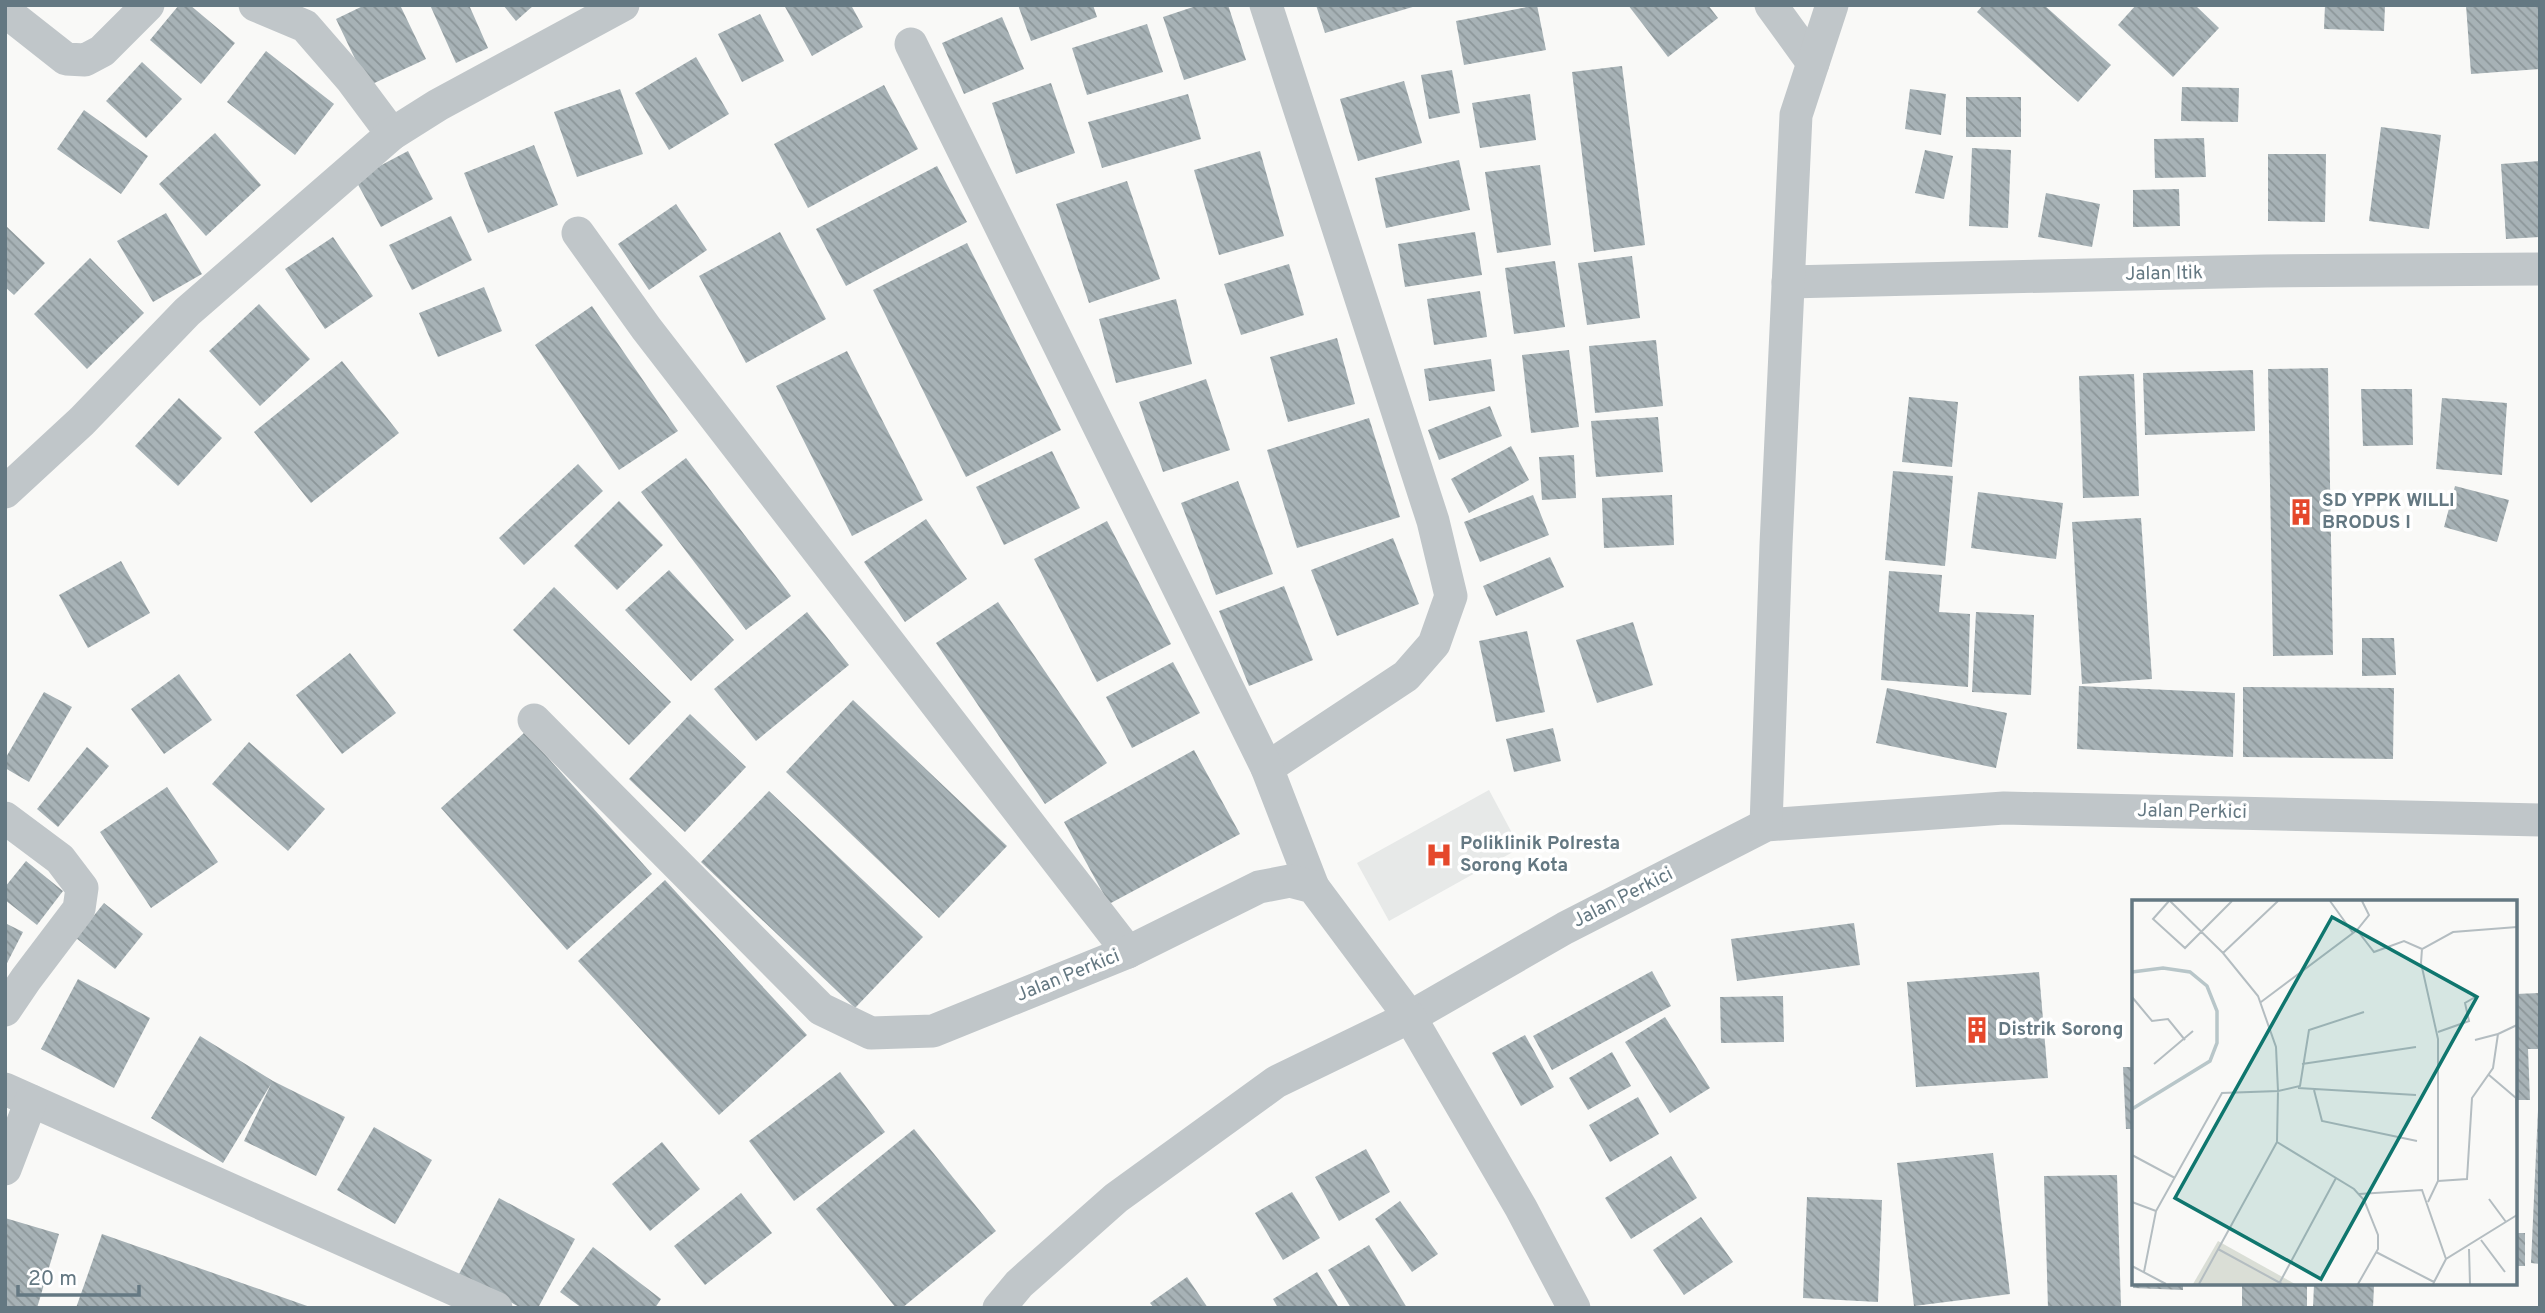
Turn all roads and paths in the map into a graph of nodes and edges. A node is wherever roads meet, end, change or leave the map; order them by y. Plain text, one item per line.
1 (148, 5) edge
2 (255, 5) edge
3 (623, 5) edge
4 (1266, 5) edge
5 (1771, 5) edge
6 (1832, 5) edge
7 (5, 11) edge
8 (911, 44) dead end
9 (1813, 63) junction
10 (392, 134) junction
11 (578, 233) dead end
12 (2540, 269) edge
13 (1788, 282) junction
14 (5, 492) edge
15 (534, 720) dead end
16 (1267, 768) junction
17 (5, 818) edge
18 (2540, 820) edge
19 (1766, 825) junction
20 (1313, 887) junction
21 (1128, 951) junction
22 (5, 1010) edge
23 (1410, 1017) junction
24 (18, 1095) edge
25 (5, 1169) edge
26 (496, 1308) edge
27 (999, 1308) edge
28 (1574, 1308) edge

1 - 7 street
2 - 10 street
3 - 10 street
4 - 16 street
5 - 9 street
6 - 9 street
8 - 16 street
9 - 13 street
10 - 14 street
11 - 21 street
12 - 13 street, Jalan Itik
13 - 19 street
15 - 21 street, Jalan Perkici
16 - 20 street
17 - 22 street
18 - 19 street, Jalan Perkici
19 - 23 street, Jalan Perkici
20 - 21 street, Jalan Perkici
20 - 23 street
23 - 27 street, Jalan Perkici
23 - 28 street
24 - 25 street
24 - 26 street

